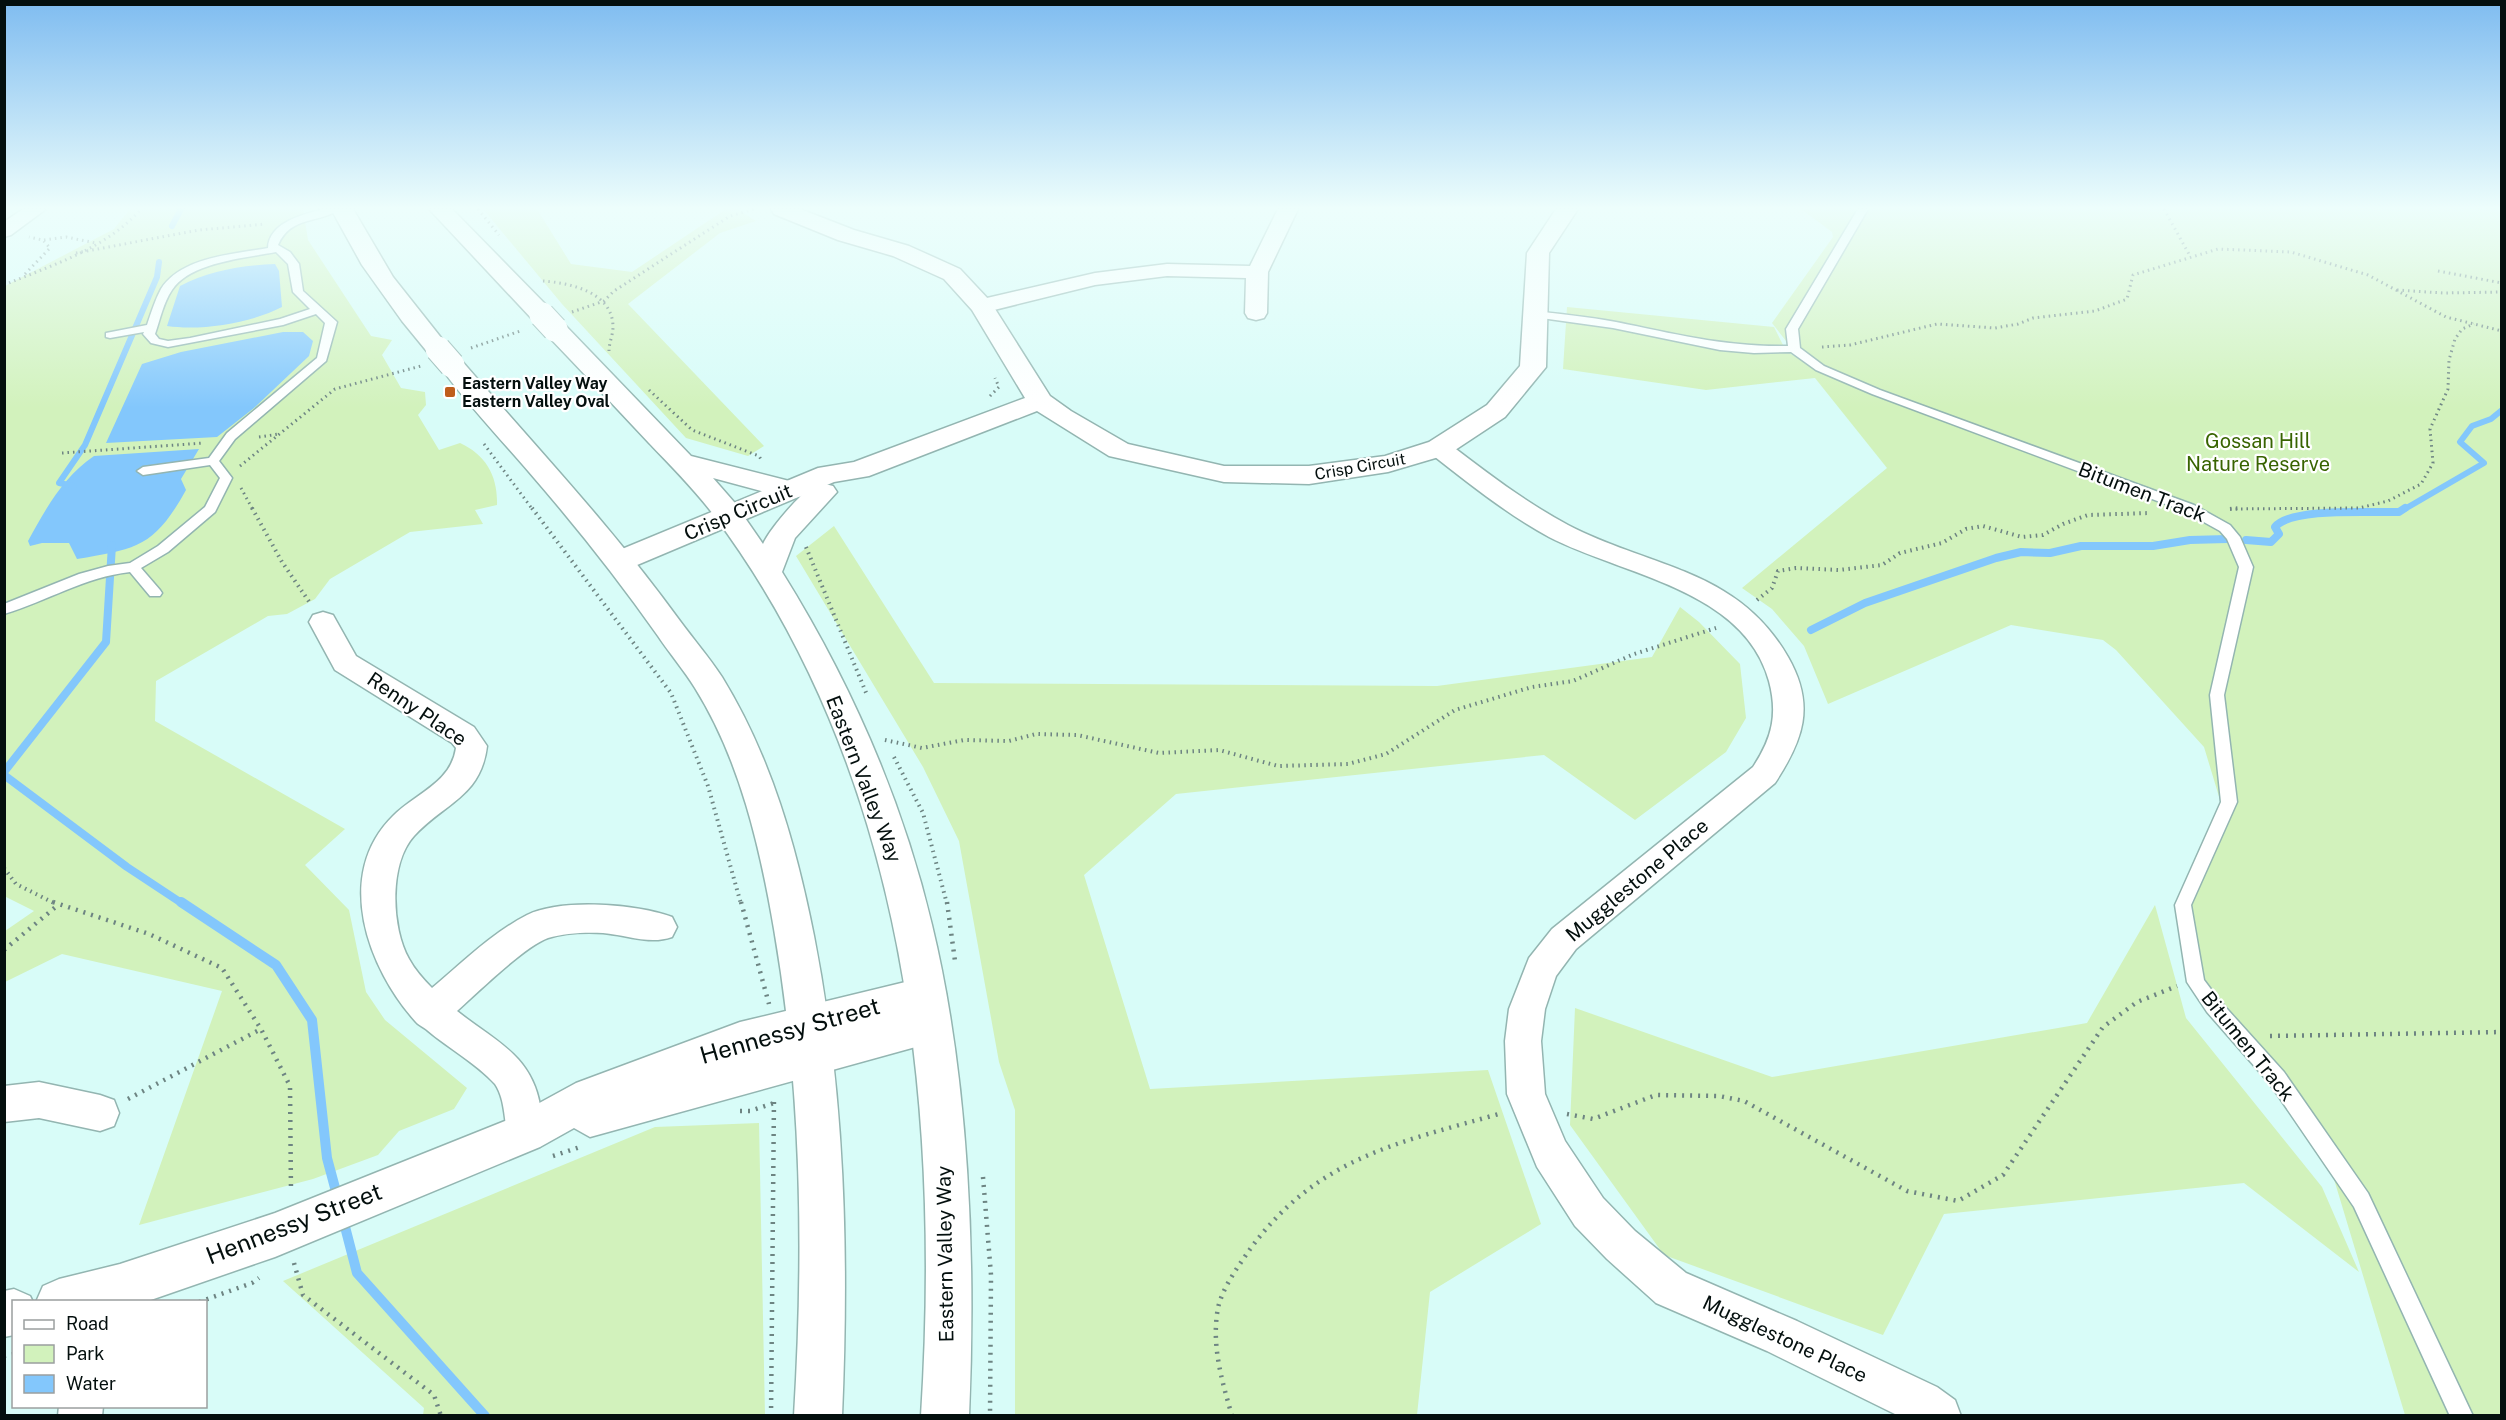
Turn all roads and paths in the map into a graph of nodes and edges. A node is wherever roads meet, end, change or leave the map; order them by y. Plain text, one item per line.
1 (26, 275) edge
2 (182, 275) edge
3 (297, 275) edge
4 (379, 275) edge
5 (504, 275) edge
6 (638, 275) edge
7 (953, 275) edge
8 (1125, 275) edge
9 (1257, 275) edge
10 (1537, 275) edge
11 (1824, 275) edge
12 (2133, 275) edge
13 (2368, 275) edge
14 (2457, 275) edge
15 (535, 281) dead end
16 (2502, 283) edge
17 (4, 285) edge
18 (2396, 290) junction
19 (2502, 292) edge
20 (604, 301) junction
21 (982, 306) junction
22 (318, 310) junction
23 (1256, 313) dead end
24 (1534, 314) junction
25 (549, 321) junction
26 (2475, 324) junction
27 (152, 327) junction
28 (2502, 331) edge
29 (116, 334) dead end
30 (1850, 345) dead end
31 (1794, 349) junction
32 (613, 356) dead end
33 (445, 357) junction
34 (993, 369) dead end
35 (641, 383) dead end
36 (1040, 401) junction
37 (984, 402) dead end
38 (227, 442) junction
39 (483, 442) dead end
40 (1439, 448) junction
41 (62, 453) dead end
42 (213, 460) junction
43 (683, 462) junction
44 (763, 463) dead end
45 (858, 470) junction
46 (143, 471) dead end
47 (226, 478) junction
48 (791, 490) junction
49 (823, 492) junction
50 (2157, 512) dead end
51 (2214, 520) junction
52 (733, 522) junction
53 (133, 567) junction
54 (625, 567) junction
55 (767, 572) junction
56 (155, 593) dead end
57 (4, 609) edge
58 (1744, 619) junction
59 (323, 622) joint
60 (885, 740) dead end
61 (4, 868) edge
62 (58, 905) junction
63 (660, 927) dead end
64 (4, 950) edge
65 (2196, 982) junction
66 (768, 997) dead end
67 (928, 1009) junction
68 (429, 1012) junction
69 (261, 1029) junction
70 (2502, 1032) edge
71 (2242, 1036) junction
72 (811, 1039) junction
73 (4, 1104) edge
74 (1530, 1105) junction
75 (727, 1111) dead end
76 (100, 1113) joint
77 (538, 1145) junction
78 (584, 1145) dead end
79 (294, 1227) junction
80 (118, 1294) edge
81 (74, 1300) edge
82 (441, 1416) edge
83 (771, 1416) edge
84 (818, 1416) edge
85 (945, 1416) edge
86 (1232, 1416) edge
87 (1939, 1416) edge
88 (2462, 1416) edge

1 - 17 path
2 - 27 lane
3 - 22 lane
4 - 33 main road
5 - 25 main road, Eastern Valley Way
6 - 20 path
7 - 21 main road, Crisp Circuit
8 - 21 street
9 - 23 street
10 - 24 main road, Crisp Circuit
11 - 31 lane
12 - 30 path
13 - 18 path
14 - 16 path
15 - 20 path
18 - 19 path
18 - 26 path
20 - 25 path
20 - 32 path
21 - 36 main road, Crisp Circuit
22 - 27 lane
22 - 38 lane
24 - 31 lane
24 - 40 main road, Crisp Circuit
25 - 33 path
25 - 43 main road, Eastern Valley Way
26 - 28 path
26 - 51 path
27 - 29 lane
31 - 51 lane, Bitumen Track
33 - 47 path
33 - 54 main road
34 - 37 path
35 - 44 path
36 - 40 main road, Crisp Circuit
36 - 45 main road, Crisp Circuit
38 - 41 path
38 - 42 lane
39 - 66 path
40 - 58 street, Mugglestone Place
42 - 46 lane
42 - 47 lane
43 - 48 main road
43 - 52 main road, Eastern Valley Way
45 - 48 main road, Crisp Circuit
45 - 49 main road, Crisp Circuit
47 - 53 lane
47 - 59 path
48 - 52 main road, Crisp Circuit
49 - 52 main road, Crisp Circuit
49 - 55 main road
50 - 58 path
51 - 65 lane, Bitumen Track
52 - 54 main road, Crisp Circuit
52 - 55 main road, Eastern Valley Way
53 - 56 lane
53 - 57 lane
54 - 72 main road
55 - 67 main road, Eastern Valley Way
58 - 60 path
58 - 74 street, Mugglestone Place
59 - 68 street, Renny Place
61 - 62 path
62 - 64 path
62 - 69 path
63 - 68 street
65 - 71 lane, Bitumen Track
65 - 74 path
67 - 72 main road, Hennessy Street
67 - 85 main road, Eastern Valley Way
68 - 77 street, Renny Place
69 - 76 path
69 - 79 path
70 - 71 path
71 - 88 lane, Bitumen Track
72 - 77 main road, Hennessy Street
72 - 84 main road
73 - 76 street
74 - 86 path
74 - 87 street, Mugglestone Place
75 - 83 path
77 - 78 path
77 - 79 main road, Hennessy Street
79 - 80 main road, Hennessy Street
79 - 82 path
80 - 81 main road, Hennessy Street

